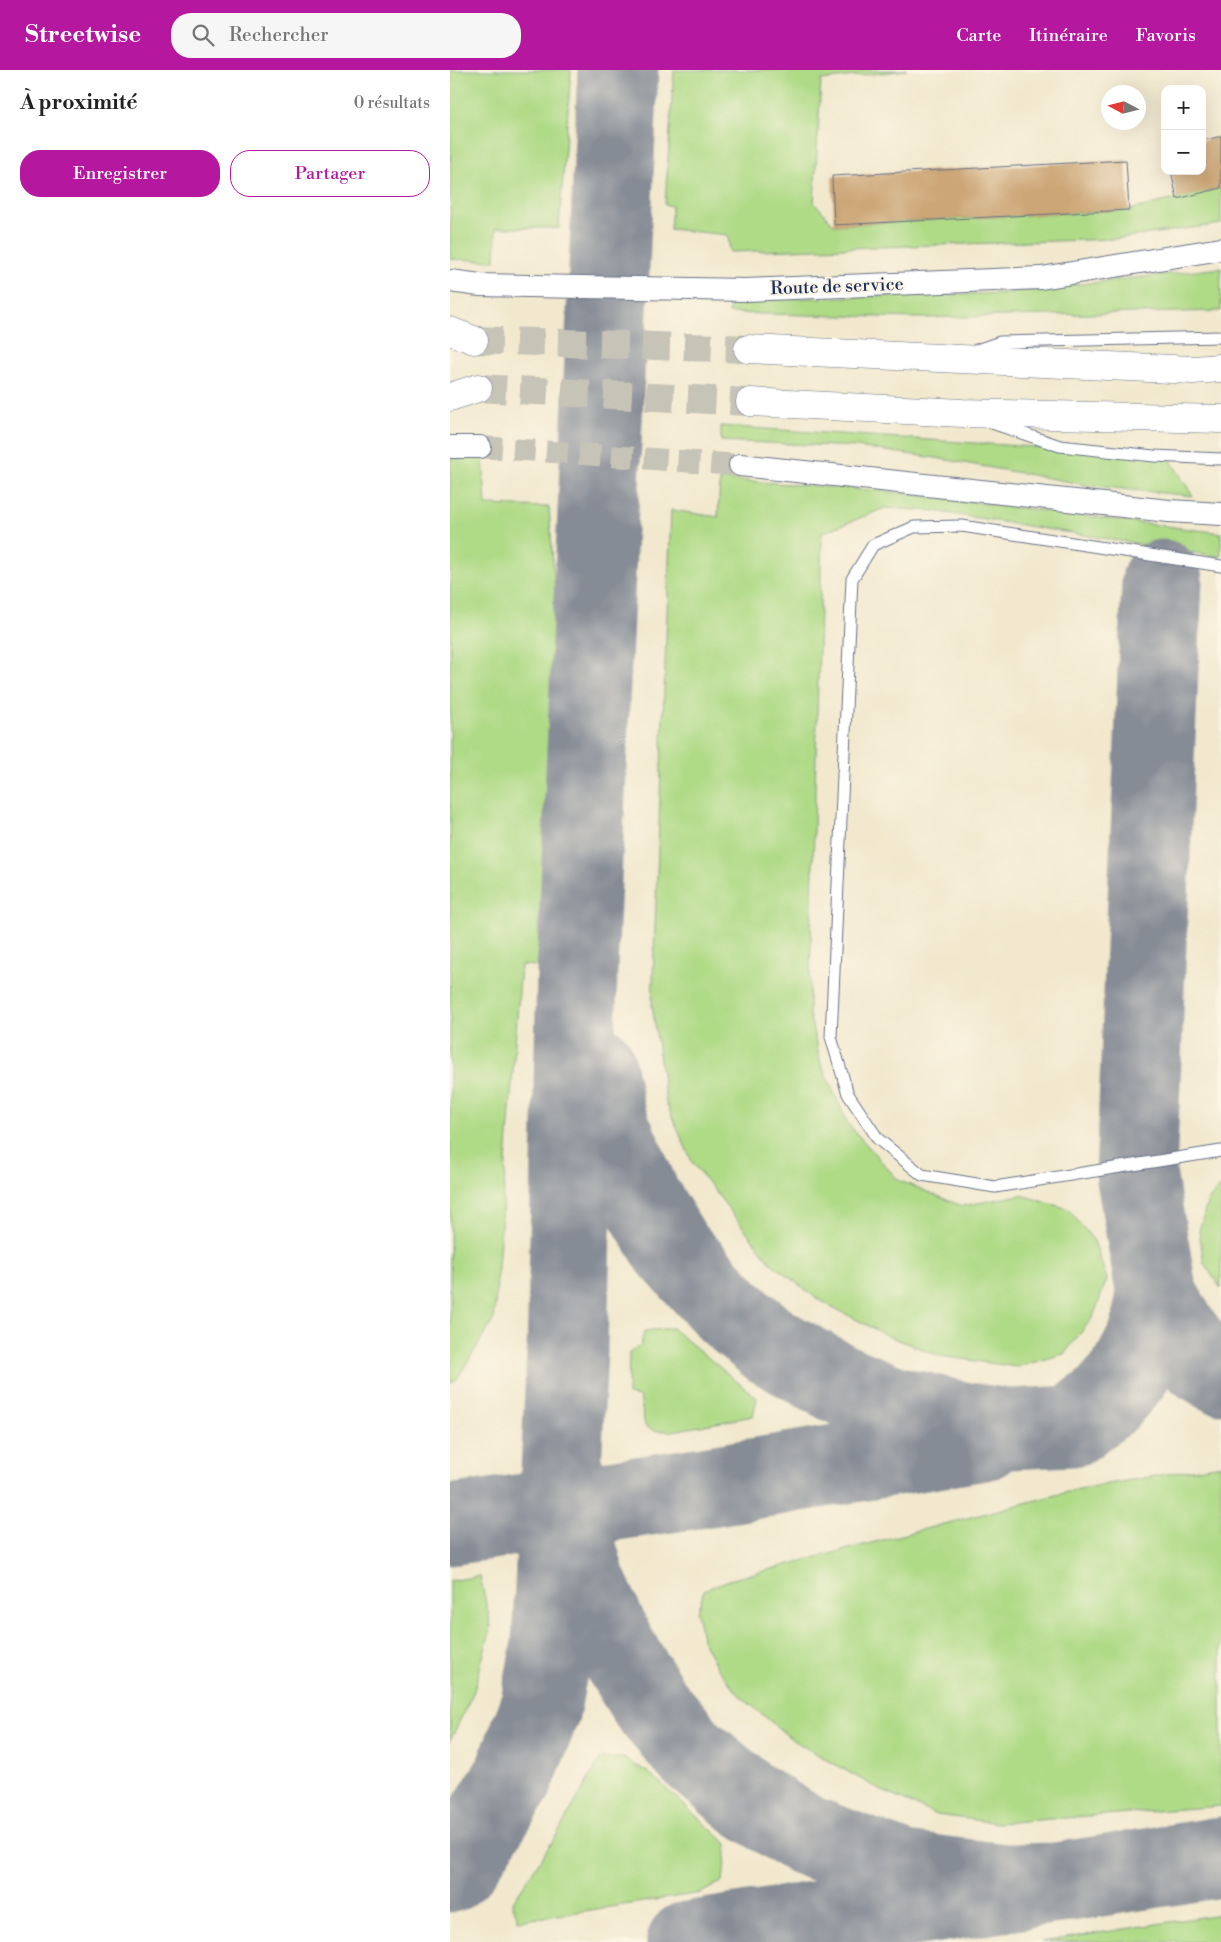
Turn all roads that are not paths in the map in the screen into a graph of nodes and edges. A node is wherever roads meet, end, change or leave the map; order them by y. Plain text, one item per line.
1 (1221, 249) edge
2 (450, 281) edge
3 (1221, 337) edge
4 (748, 349) tunnel mouth
5 (952, 358) junction
6 (1221, 368) edge
7 (450, 388) edge
8 (450, 397) edge
9 (750, 402) tunnel mouth
10 (962, 413) junction
11 (1221, 419) edge
12 (450, 447) edge
13 (480, 447) tunnel mouth
14 (1221, 460) edge
15 (740, 465) tunnel mouth
16 (1221, 514) edge
17 (1221, 566) edge
18 (1221, 1151) edge

1 - 2 street, Route de service
3 - 5 lane
4 - 5 main road
5 - 6 main road
7 - 8 main road
9 - 10 main road
10 - 11 main road
10 - 14 lane
12 - 13 street
15 - 16 street
17 - 18 lane

